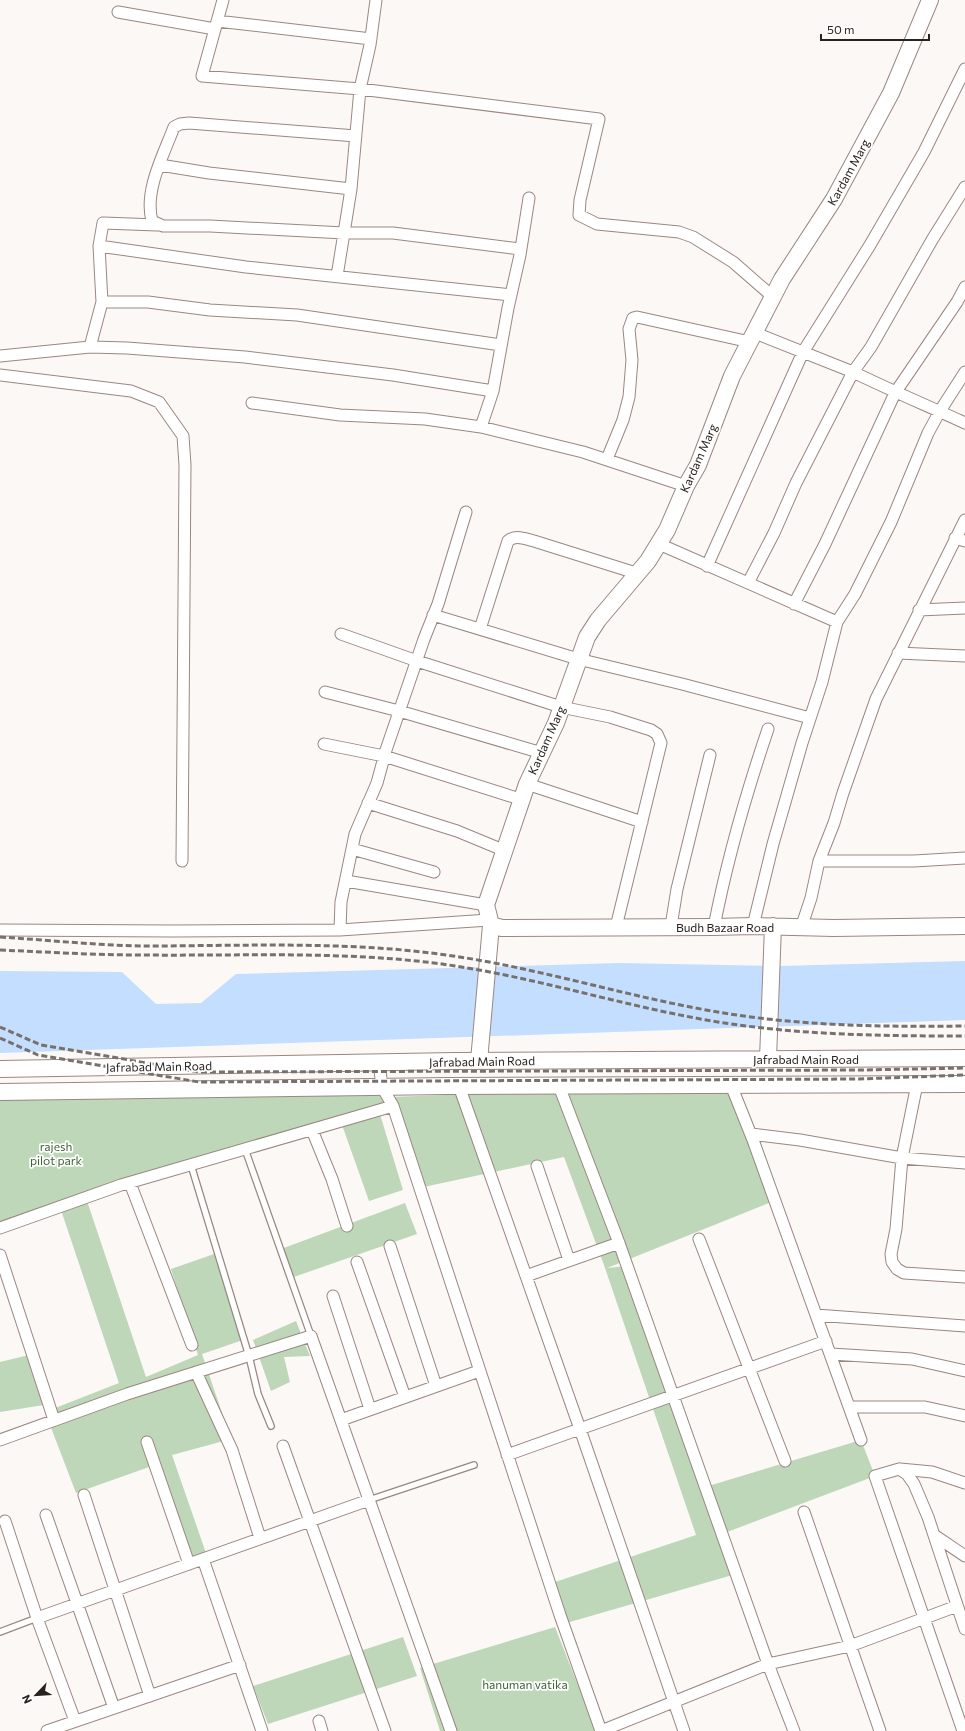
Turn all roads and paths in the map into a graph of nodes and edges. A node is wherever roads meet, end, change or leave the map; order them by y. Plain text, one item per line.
1 (223, 0) edge
2 (376, 0) edge
3 (930, 0) edge
4 (118, 12) dead end
5 (216, 25) junction
6 (370, 39) junction
7 (965, 69) edge
8 (360, 89) junction
9 (356, 136) junction
10 (160, 165) junction
11 (965, 187) edge
12 (351, 189) junction
13 (529, 198) dead end
14 (158, 225) junction
15 (344, 233) junction
16 (99, 246) junction
17 (520, 249) junction
18 (337, 276) junction
19 (965, 287) edge
20 (511, 294) junction
21 (772, 296) junction
22 (102, 302) junction
23 (752, 338) junction
24 (501, 346) junction
25 (90, 347) junction
26 (803, 352) junction
27 (0, 356) edge
28 (854, 372) junction
29 (965, 372) edge
30 (0, 375) edge
31 (493, 391) junction
32 (895, 393) junction
33 (252, 403) dead end
34 (940, 411) junction
35 (965, 423) edge
36 (480, 428) junction
37 (607, 459) junction
38 (686, 486) junction
39 (466, 512) dead end
40 (965, 520) edge
41 (960, 539) edge
42 (659, 544) junction
43 (706, 566) junction
44 (639, 574) junction
45 (748, 583) junction
46 (794, 604) junction
47 (965, 608) edge
48 (919, 610) junction
49 (433, 615) junction
50 (837, 622) junction
51 (480, 629) junction
52 (341, 634) dead end
53 (898, 653) junction
54 (965, 656) edge
55 (578, 659) junction
56 (417, 661) junction
57 (325, 692) dead end
58 (561, 707) junction
59 (399, 711) junction
60 (810, 718) junction
61 (768, 729) dead end
62 (324, 744) dead end
63 (542, 753) junction
64 (710, 755) dead end
65 (384, 756) junction
66 (527, 784) junction
67 (523, 800) junction
68 (368, 803) junction
69 (642, 822) junction
70 (352, 849) junction
71 (503, 850) junction
72 (965, 858) edge
73 (182, 861) dead end
74 (819, 861) junction
75 (434, 872) dead end
76 (346, 881) junction
77 (488, 916) junction
78 (671, 926) junction
79 (753, 926) junction
80 (773, 926) junction
81 (965, 926) edge
82 (616, 927) junction
83 (714, 927) junction
84 (801, 928) junction
85 (0, 930) edge
86 (340, 930) junction
87 (965, 1058) edge
88 (768, 1059) junction
89 (479, 1061) junction
90 (379, 1062) junction
91 (0, 1069) edge
92 (917, 1084) junction
93 (965, 1084) edge
94 (732, 1085) junction
95 (459, 1086) junction
96 (559, 1086) junction
97 (382, 1087) junction
98 (0, 1092) edge
99 (393, 1106) junction
100 (312, 1130) junction
101 (750, 1134) junction
102 (245, 1149) junction
103 (902, 1158) junction
104 (965, 1163) edge
105 (191, 1165) junction
106 (537, 1166) dead end
107 (130, 1183) junction
108 (347, 1226) dead end
109 (0, 1228) edge
110 (699, 1239) dead end
111 (619, 1243) junction
112 (390, 1246) dead end
113 (0, 1255) edge
114 (569, 1260) junction
115 (357, 1262) dead end
116 (526, 1276) junction
117 (965, 1277) edge
118 (333, 1296) dead end
119 (816, 1315) junction
120 (965, 1326) edge
121 (311, 1336) junction
122 (826, 1342) junction
123 (192, 1345) dead end
124 (831, 1354) junction
125 (249, 1356) junction
126 (748, 1368) junction
127 (479, 1371) junction
128 (965, 1371) edge
129 (196, 1372) junction
130 (436, 1386) junction
131 (673, 1396) junction
132 (405, 1397) junction
133 (849, 1408) junction
134 (370, 1409) junction
135 (965, 1416) edge
136 (54, 1420) junction
137 (341, 1420) junction
138 (271, 1426) dead end
139 (580, 1429) junction
140 (0, 1440) edge
141 (861, 1440) dead end
142 (147, 1442) dead end
143 (283, 1446) dead end
144 (507, 1455) junction
145 (785, 1461) dead end
146 (474, 1465) dead end
147 (900, 1469) junction
148 (965, 1483) edge
149 (84, 1495) dead end
150 (369, 1500) junction
151 (804, 1512) dead end
152 (46, 1515) dead end
153 (5, 1521) dead end
154 (310, 1521) junction
155 (934, 1535) junction
156 (260, 1538) junction
157 (965, 1556) edge
158 (203, 1559) junction
159 (190, 1564) junction
160 (116, 1590) junction
161 (78, 1604) junction
162 (958, 1606) junction
163 (37, 1618) junction
164 (923, 1619) junction
165 (965, 1629) edge
166 (0, 1632) edge
167 (850, 1646) junction
168 (768, 1664) junction
169 (240, 1665) junction
170 (150, 1696) junction
171 (673, 1702) junction
172 (114, 1708) junction
173 (75, 1721) junction
174 (47, 1731) edge
175 (262, 1731) edge
176 (385, 1731) edge
177 (451, 1731) edge
178 (601, 1731) edge
179 (684, 1731) edge
180 (794, 1731) edge
181 (880, 1731) edge
182 (963, 1731) edge

1 - 5 street
2 - 6 street
3 - 21 main road, Kardam Marg
4 - 5 street
5 - 6 street
5 - 8 street
6 - 8 street
7 - 26 street
8 - 9 street
8 - 21 street
9 - 10 street
9 - 12 street
10 - 12 street
10 - 14 street
11 - 28 street
12 - 15 street
13 - 17 street
14 - 15 street
14 - 16 street
15 - 17 street
15 - 18 street
16 - 18 street
16 - 22 street
17 - 20 street
18 - 20 street
19 - 32 street
20 - 24 street
21 - 23 main road, Kardam Marg
22 - 24 street
22 - 25 street
23 - 26 street
23 - 37 street
23 - 38 main road, Kardam Marg
24 - 31 street
25 - 27 street
25 - 31 street
26 - 28 street
26 - 43 street
28 - 32 street
28 - 45 street
29 - 34 street
30 - 73 street
31 - 36 street
32 - 34 street
32 - 46 street
33 - 36 street
34 - 35 street
34 - 50 street
36 - 37 street
37 - 38 street
38 - 42 main road, Kardam Marg
39 - 49 street
40 - 41 street
41 - 48 street
42 - 43 street
42 - 44 main road, Kardam Marg
43 - 45 street
44 - 51 street
44 - 55 main road, Kardam Marg
45 - 46 street
46 - 50 street
47 - 48 street
48 - 53 street
49 - 51 street
49 - 56 street
50 - 60 street
51 - 55 street
52 - 56 street
53 - 54 street
53 - 74 street
55 - 58 main road, Kardam Marg
55 - 60 street
56 - 58 street
56 - 59 street
57 - 59 street
58 - 63 main road, Kardam Marg
58 - 69 street
59 - 63 street
59 - 65 street
60 - 79 street
61 - 83 street
62 - 65 street
63 - 66 main road, Kardam Marg
64 - 78 street
65 - 67 street
65 - 68 street
66 - 67 main road, Kardam Marg
66 - 69 street
67 - 71 main road, Kardam Marg
68 - 70 street
68 - 71 street
69 - 82 street
70 - 75 street
70 - 76 street
71 - 77 main road, Kardam Marg
72 - 74 street
74 - 84 street
76 - 77 street
76 - 86 street
77 - 82 main road, Budh Bazaar Road
77 - 86 street
77 - 89 main road, Kardam Marg
78 - 82 main road, Budh Bazaar Road
78 - 83 main road, Budh Bazaar Road
79 - 80 main road, Budh Bazaar Road
79 - 83 main road, Budh Bazaar Road
80 - 84 main road, Budh Bazaar Road
80 - 88 main road
81 - 84 main road, Budh Bazaar Road
85 - 86 street
87 - 88 main road, Jafrabad Main Road
88 - 89 main road, Jafrabad Main Road
89 - 90 main road, Jafrabad Main Road
90 - 91 main road, Jafrabad Main Road
90 - 97 street
92 - 93 main road, Jafrabad Main Road
92 - 94 main road, Jafrabad Main Road
92 - 103 street
94 - 96 main road, Jafrabad Main Road
94 - 101 street
95 - 96 main road, Jafrabad Main Road
95 - 97 main road, Jafrabad Main Road
95 - 116 street
96 - 111 street
97 - 98 main road, Jafrabad Main Road
97 - 99 street
99 - 100 street
99 - 127 street
100 - 102 street
100 - 108 street
101 - 103 street
101 - 119 street
102 - 105 street
102 - 121 lane
103 - 104 street
103 - 117 street
105 - 107 street
105 - 125 lane
106 - 114 street
107 - 109 street
107 - 123 street
110 - 126 street
111 - 114 street
111 - 131 street
112 - 130 street
113 - 136 street
114 - 116 street
115 - 132 street
116 - 139 street
118 - 134 street
119 - 120 street
119 - 122 street
121 - 125 street
121 - 137 street
122 - 124 street
122 - 126 street
124 - 128 street
124 - 133 street
125 - 129 street
125 - 138 lane
126 - 131 street
126 - 145 street
127 - 130 street
127 - 144 street
129 - 136 street
129 - 156 street
130 - 132 street
131 - 139 street
131 - 168 street
132 - 134 street
133 - 135 street
133 - 141 street
134 - 137 street
136 - 140 street
137 - 150 street
139 - 144 street
139 - 171 street
142 - 159 street
143 - 154 street
144 - 178 street
146 - 150 lane
147 - 148 street
147 - 155 street
147 - 164 street
149 - 160 street
150 - 154 street
150 - 177 street
151 - 167 street
152 - 161 street
153 - 163 street
154 - 156 street
154 - 176 street
155 - 157 street
155 - 162 street
156 - 158 street
158 - 159 street
158 - 169 street
159 - 160 street
160 - 161 street
160 - 170 street
161 - 163 street
161 - 172 street
162 - 164 street
162 - 165 street
163 - 166 lane
163 - 173 street
164 - 167 street
164 - 182 street
167 - 168 street
167 - 181 street
168 - 171 street
168 - 180 street
169 - 170 street
169 - 175 street
170 - 172 street
171 - 178 street
171 - 179 street
172 - 173 street
173 - 174 street

